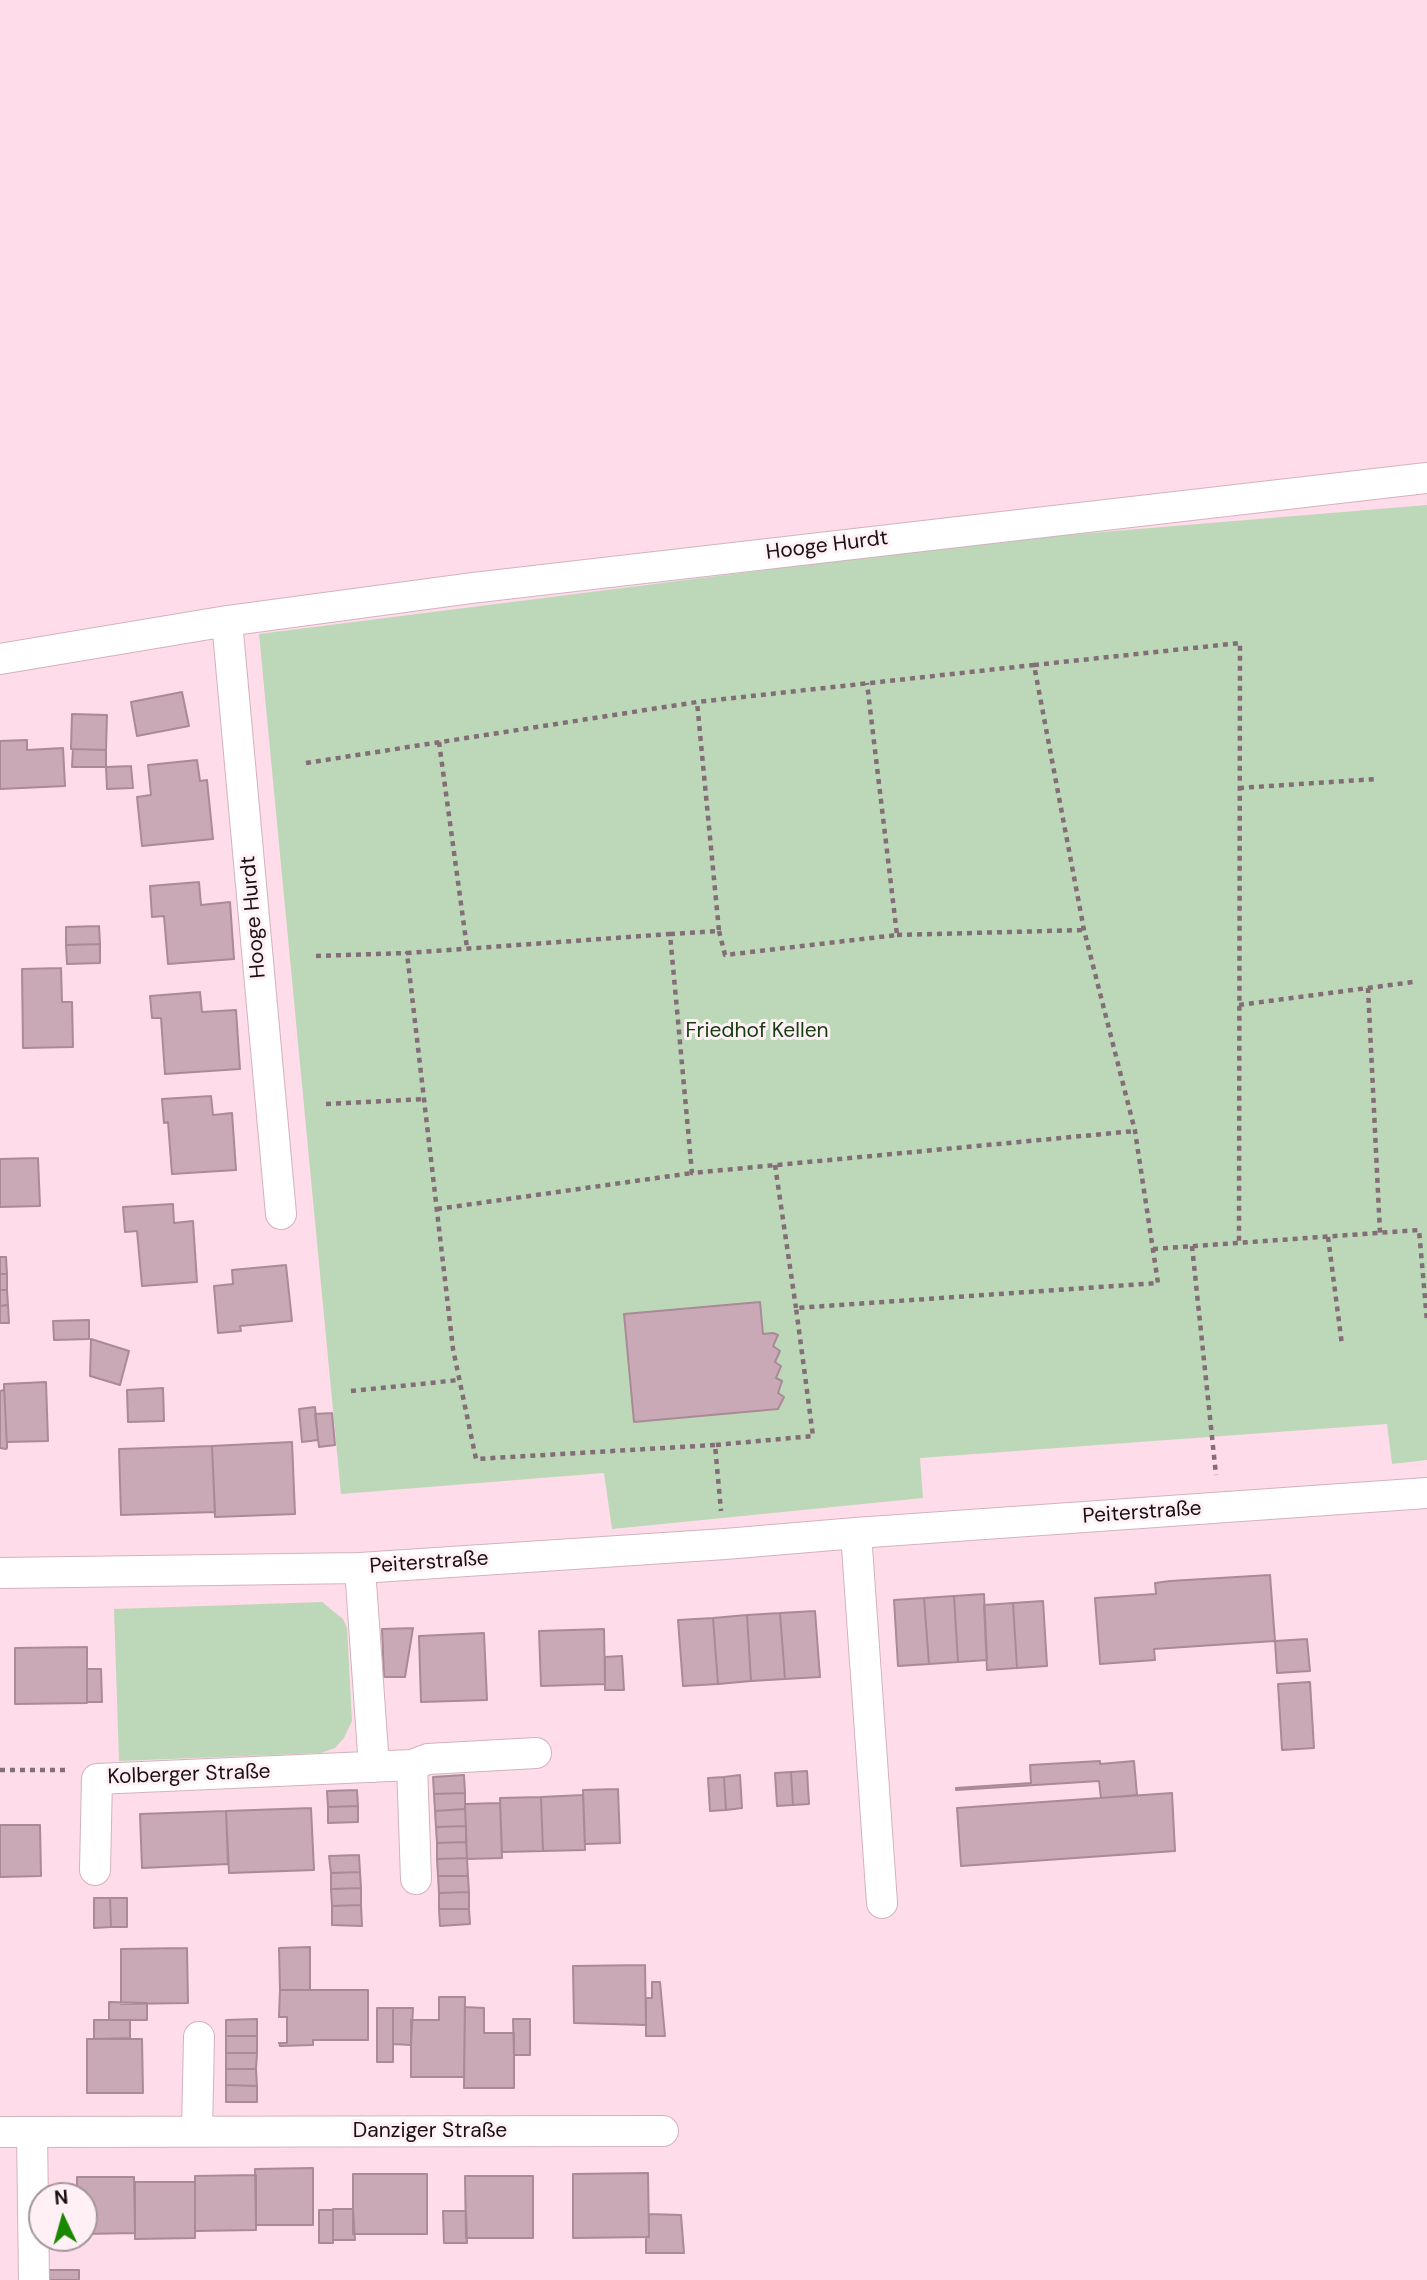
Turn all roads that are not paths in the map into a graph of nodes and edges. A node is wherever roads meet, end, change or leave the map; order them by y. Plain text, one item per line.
1 (1427, 478) edge
2 (227, 621) junction
3 (0, 660) edge
4 (281, 1214) dead end
5 (1427, 1493) edge
6 (856, 1533) junction
7 (360, 1568) junction
8 (0, 1573) edge
9 (536, 1753) dead end
10 (412, 1765) junction
11 (374, 1767) junction
12 (95, 1871) dead end
13 (416, 1879) dead end
14 (882, 1903) dead end
15 (199, 2037) dead end
16 (197, 2131) junction
17 (663, 2131) dead end
18 (0, 2132) edge
19 (32, 2132) junction
20 (34, 2280) edge

1 - 2 street, Hooge Hurdt
2 - 3 street, Hooge Hurdt
2 - 4 street, Hooge Hurdt
5 - 6 street, Peiterstraße
6 - 7 street, Peiterstraße
6 - 14 street
7 - 8 street, Peiterstraße
7 - 11 street
9 - 10 street, Kolberger Straße
10 - 11 street, Kolberger Straße
10 - 13 street
11 - 12 street, Kolberger Straße
15 - 16 street
16 - 17 street, Danziger Straße
16 - 19 street, Danziger Straße
18 - 19 street, Danziger Straße
19 - 20 street

